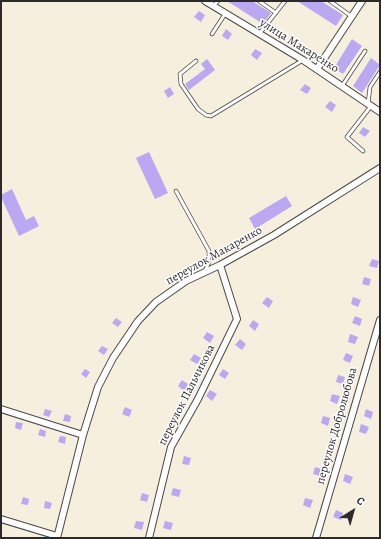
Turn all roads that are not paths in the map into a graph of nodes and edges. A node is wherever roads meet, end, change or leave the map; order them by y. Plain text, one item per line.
1 (206, 1) edge
2 (259, 1) edge
3 (285, 1) edge
4 (330, 1) edge
5 (362, 1) edge
6 (215, 3) edge
7 (276, 13) junction
8 (225, 14) junction
9 (352, 16) junction
10 (212, 34) dead end
11 (259, 34) junction
12 (365, 51) dead end
13 (303, 60) junction
14 (196, 61) dead end
15 (317, 69) junction
16 (380, 72) edge
17 (342, 86) junction
18 (370, 105) junction
19 (380, 112) edge
20 (363, 151) dead end
21 (380, 168) edge
22 (176, 191) dead end
23 (220, 265) junction
24 (205, 272) junction
25 (380, 320) edge
26 (1, 409) edge
27 (83, 435) junction
28 (1, 519) edge
29 (57, 537) edge
30 (149, 538) edge
31 (316, 538) edge

1 - 6 street, улица Макаренко
2 - 7 lane
3 - 7 lane
4 - 9 lane
5 - 9 street
6 - 8 street, улица Макаренко
7 - 11 lane
8 - 10 lane
8 - 11 street, улица Макаренко
9 - 15 street
11 - 13 street, улица Макаренко
12 - 17 lane
13 - 14 lane
13 - 15 street, улица Макаренко
15 - 17 street, улица Макаренко
16 - 18 lane
17 - 18 street, улица Макаренко
18 - 19 street, улица Макаренко
18 - 20 lane
21 - 23 street, переулок Макаренко
22 - 24 lane
23 - 24 street, переулок Макаренко
23 - 30 street, переулок Пальчикова
24 - 27 street, переулок Макаренко
25 - 31 street, переулок Добролюбова
26 - 27 street
27 - 29 street, переулок Макаренко
28 - 29 street

